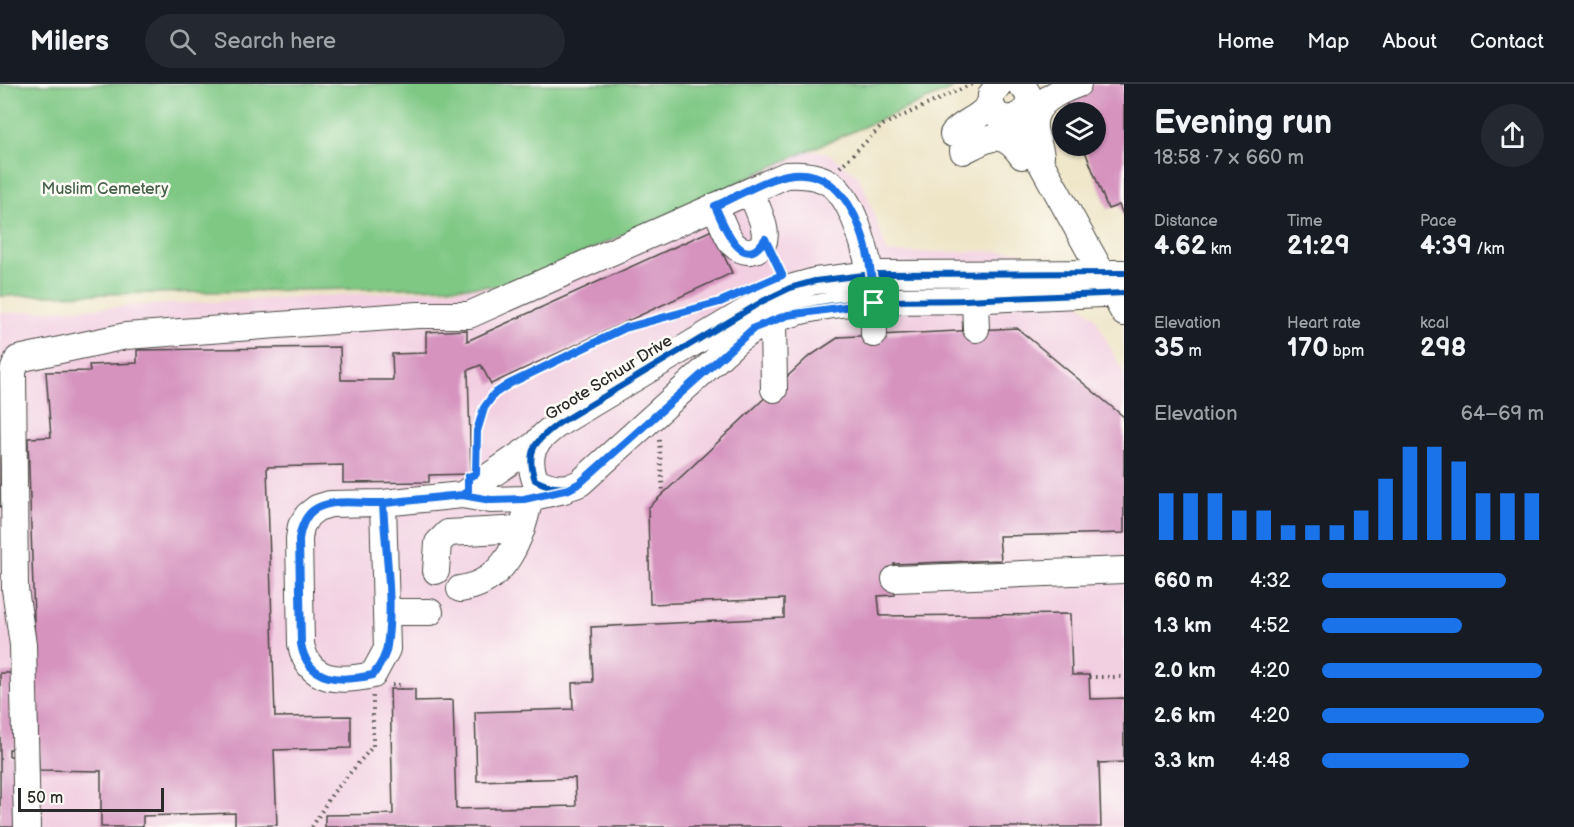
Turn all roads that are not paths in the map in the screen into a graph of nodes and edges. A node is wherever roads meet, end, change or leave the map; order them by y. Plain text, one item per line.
1 (1055, 84) edge
2 (1078, 84) edge
3 (1010, 96) edge
4 (1045, 170) junction
5 (750, 191) junction
6 (715, 206) junction
7 (872, 274) junction
8 (1117, 289) edge
9 (975, 299) junction
10 (874, 303) junction
11 (773, 320) junction
12 (976, 329) dead end
13 (874, 334) dead end
14 (774, 389) dead end
15 (536, 444) junction
16 (569, 489) junction
17 (462, 495) junction
18 (531, 497) junction
19 (383, 503) junction
20 (522, 529) junction
21 (1124, 570) edge
22 (436, 572) dead end
23 (895, 579) dead end
24 (460, 589) dead end
25 (388, 612) junction
26 (430, 612) dead end
27 (27, 827) edge

1 - 3 street
2 - 3 street
3 - 4 street
3 - 4 street
3 - 4 street
4 - 8 street
5 - 6 street
5 - 6 street
5 - 7 street
6 - 27 street
7 - 8 street, Groote Schuur Drive
7 - 10 street
7 - 15 street, Groote Schuur Drive
8 - 9 street
9 - 10 street
9 - 12 street
10 - 11 street
10 - 13 street
11 - 14 street
11 - 16 street
15 - 16 street
15 - 17 street, Groote Schuur Drive
16 - 18 street
17 - 18 street
17 - 19 street
18 - 20 street
19 - 25 street
19 - 25 street
20 - 22 street
20 - 24 street
21 - 23 street
25 - 26 street

